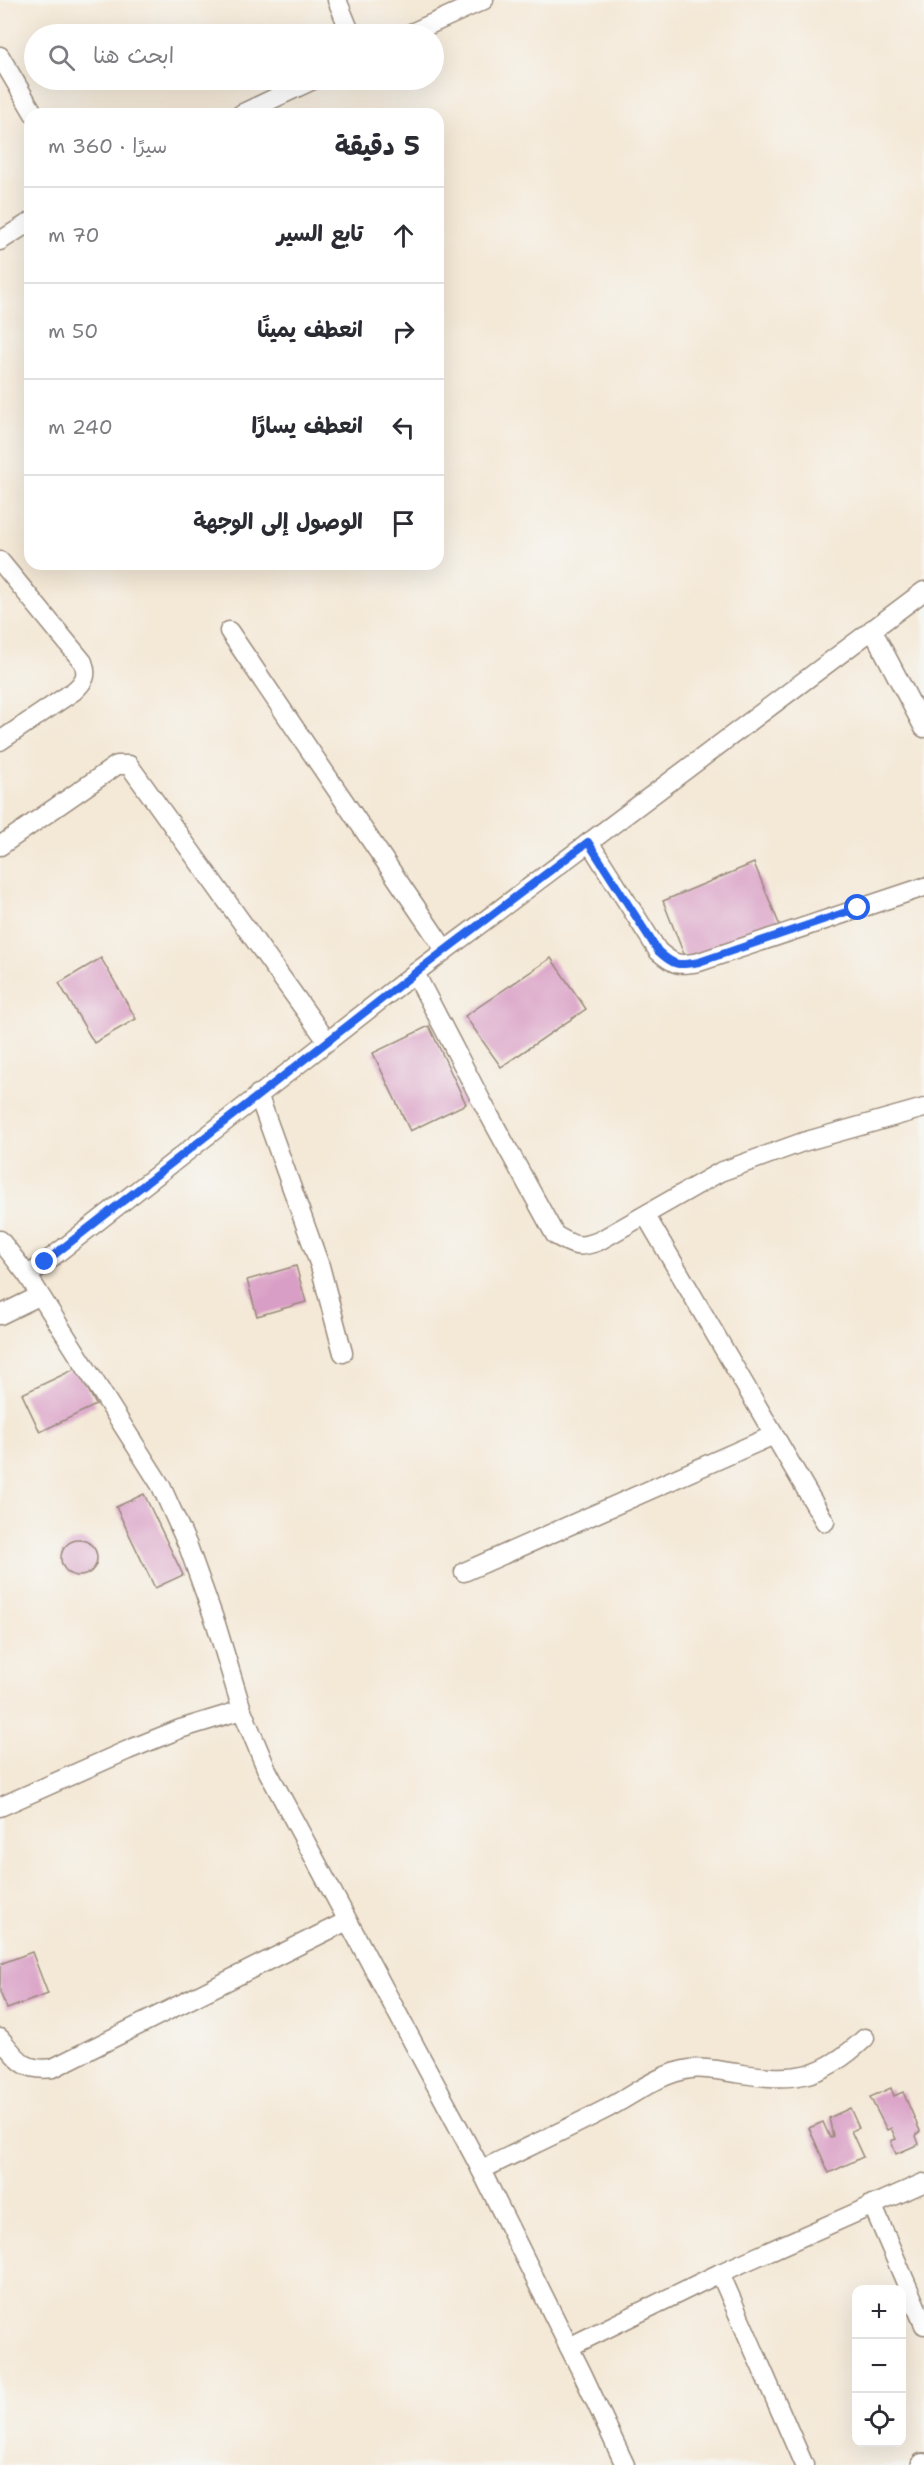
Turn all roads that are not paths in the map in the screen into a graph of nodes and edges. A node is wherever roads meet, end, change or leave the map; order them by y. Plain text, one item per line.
1 (337, 0) edge
2 (484, 0) edge
3 (347, 24) edge
4 (431, 24) edge
5 (0, 56) edge
6 (292, 90) edge
7 (30, 108) edge
8 (254, 108) edge
9 (24, 226) edge
10 (0, 241) edge
11 (0, 561) edge
12 (924, 591) edge
13 (872, 629) junction
14 (229, 631) dead end
15 (924, 728) edge
16 (0, 741) edge
17 (588, 842) junction
18 (0, 846) edge
19 (924, 887) edge
20 (445, 950) junction
21 (415, 973) junction
22 (327, 1041) junction
23 (258, 1094) junction
24 (924, 1108) edge
25 (646, 1216) junction
26 (0, 1240) edge
27 (28, 1276) junction
28 (39, 1296) junction
29 (0, 1315) edge
30 (343, 1353) dead end
31 (774, 1435) junction
32 (825, 1522) dead end
33 (464, 1572) dead end
34 (242, 1710) junction
35 (0, 1807) edge
36 (347, 1921) junction
37 (0, 2038) edge
38 (865, 2038) dead end
39 (481, 2170) junction
40 (923, 2183) edge
41 (872, 2204) junction
42 (720, 2273) junction
43 (924, 2325) edge
44 (569, 2347) junction
45 (625, 2465) edge
46 (804, 2465) edge

1 - 3 street
2 - 4 street
5 - 7 street
6 - 8 street
9 - 10 street
11 - 16 street
12 - 13 street
13 - 15 street
13 - 17 street
14 - 20 street
17 - 19 street
17 - 20 street
18 - 22 street
20 - 21 street
21 - 22 street
21 - 25 street
22 - 23 street
23 - 27 street
23 - 30 street
24 - 25 street
25 - 31 street
26 - 27 street
27 - 28 street
28 - 29 street
28 - 34 street
31 - 32 street
31 - 33 street
34 - 35 street
34 - 36 street
36 - 37 street
36 - 39 street
38 - 39 street
39 - 44 street
40 - 41 street
41 - 42 street
41 - 43 street
42 - 44 street
42 - 46 street
44 - 45 street

